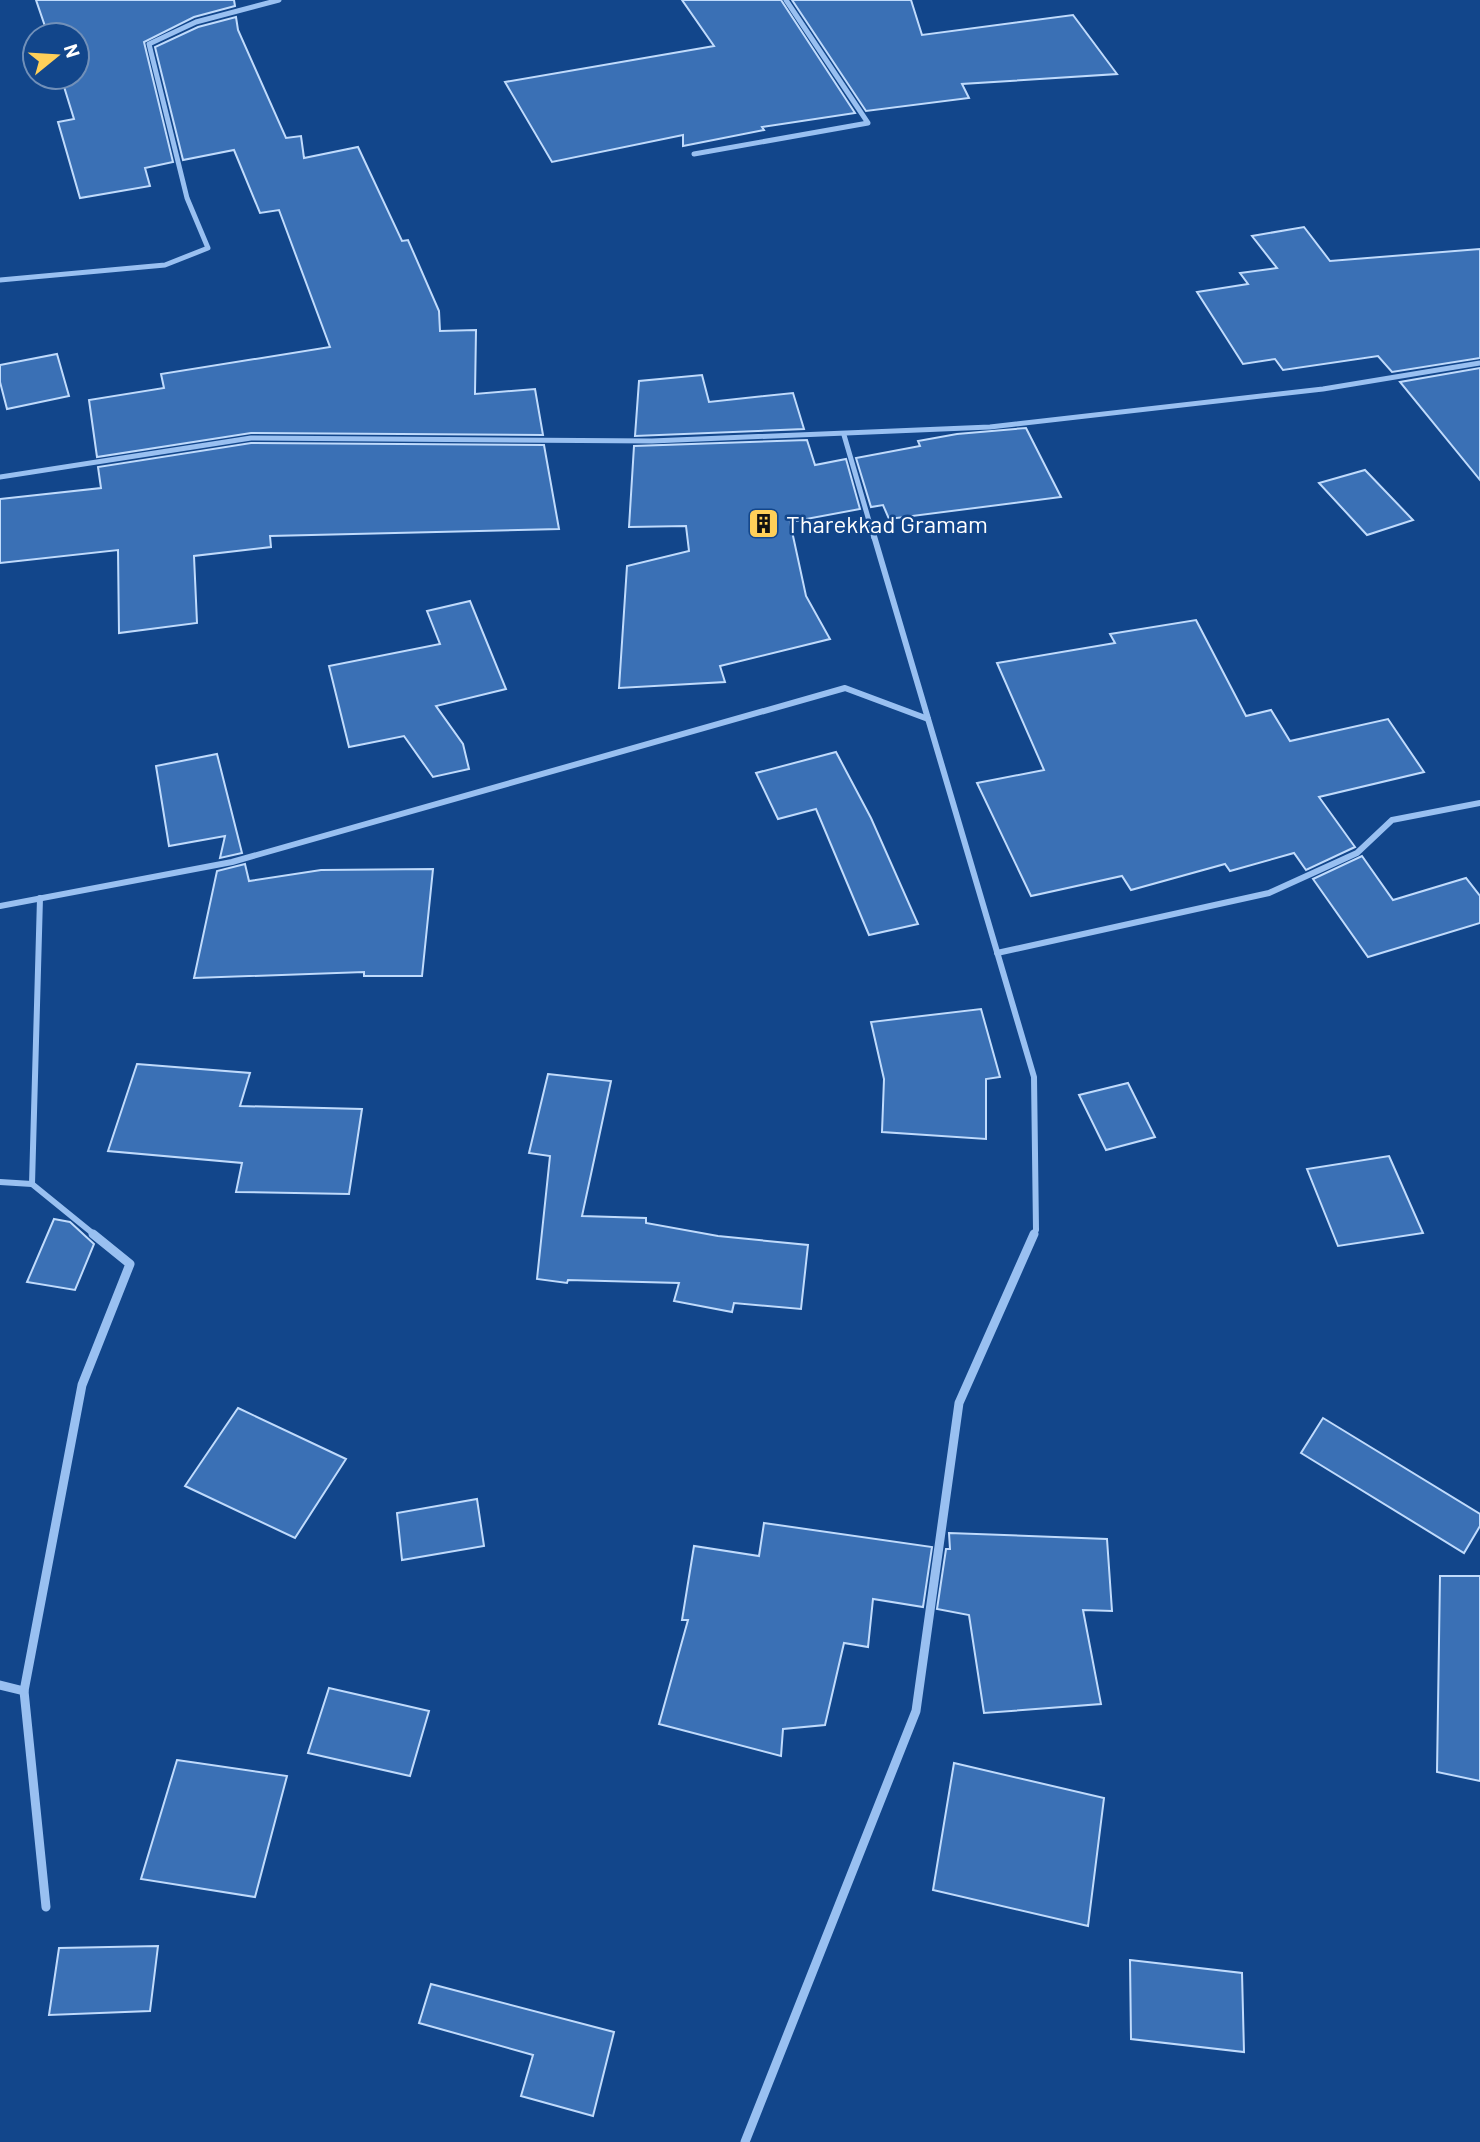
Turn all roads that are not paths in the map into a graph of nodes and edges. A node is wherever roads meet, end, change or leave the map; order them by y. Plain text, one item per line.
1 (279, 0) edge
2 (786, 0) edge
3 (694, 154) dead end
4 (0, 279) edge
5 (1480, 363) edge
6 (844, 435) junction
7 (0, 477) edge
8 (928, 719) junction
9 (1480, 803) edge
10 (40, 898) junction
11 (0, 906) edge
12 (997, 953) junction
13 (0, 1182) edge
14 (32, 1184) junction
15 (0, 1685) edge
16 (24, 1690) junction
17 (46, 1907) dead end
18 (745, 2142) edge

1 - 4 street
2 - 3 street
5 - 6 street
6 - 7 street
6 - 8 street
8 - 10 street
8 - 12 street
9 - 12 street
10 - 11 street
10 - 14 street
12 - 18 street
13 - 14 street
14 - 16 street
15 - 16 street
16 - 17 street

